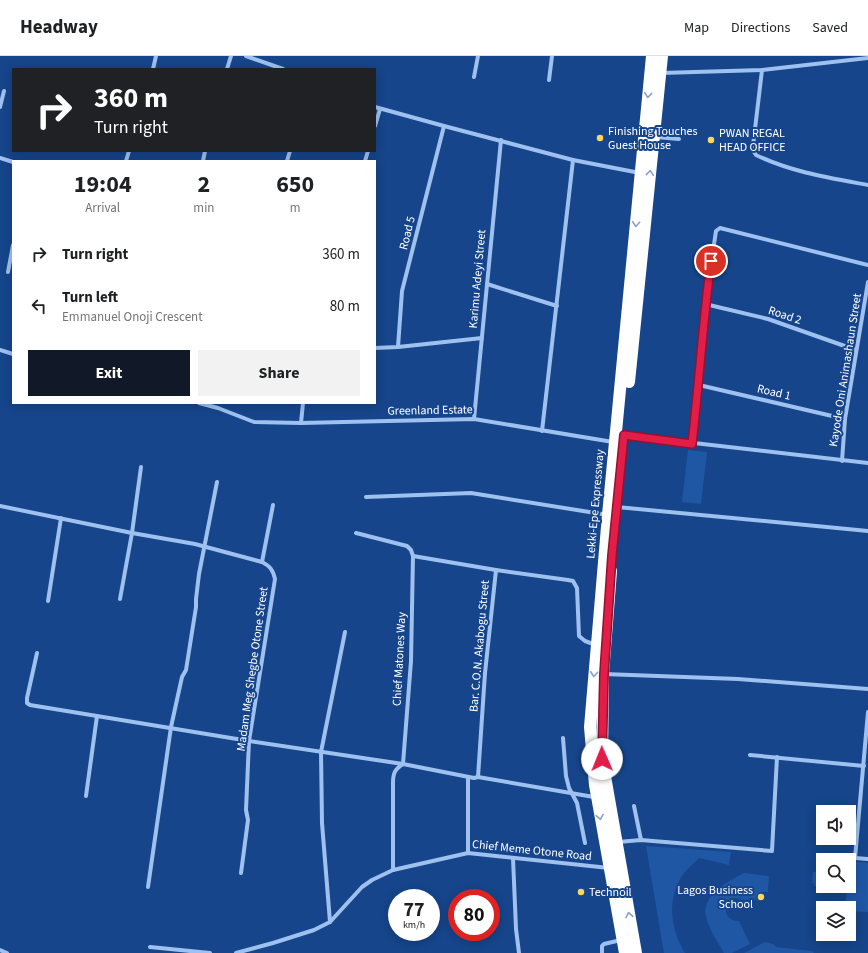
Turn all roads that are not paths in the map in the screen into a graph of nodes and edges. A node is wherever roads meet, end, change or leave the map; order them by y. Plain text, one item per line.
1 (156, 56) edge
2 (231, 56) edge
3 (246, 56) edge
4 (478, 56) edge
5 (552, 56) edge
6 (652, 56) edge
7 (662, 56) edge
8 (868, 58) edge
9 (152, 68) edge
10 (227, 68) edge
11 (280, 68) edge
12 (762, 70) junction
13 (660, 73) junction
14 (474, 77) dead end
15 (549, 80) dead end
16 (4, 92) dead end
17 (0, 107) edge
18 (376, 107) edge
19 (380, 109) junction
20 (376, 123) edge
21 (444, 126) junction
22 (653, 137) junction
23 (679, 139) dead end
24 (500, 140) junction
25 (0, 158) edge
26 (573, 160) junction
27 (12, 162) edge
28 (640, 173) junction
29 (868, 185) edge
30 (12, 250) edge
31 (868, 265) edge
32 (8, 272) dead end
33 (868, 282) edge
34 (487, 284) junction
35 (705, 304) junction
36 (557, 306) junction
37 (482, 338) junction
38 (398, 347) junction
39 (376, 348) edge
40 (0, 350) edge
41 (856, 350) junction
42 (628, 353) junction
43 (12, 354) edge
44 (699, 385) junction
45 (203, 404) edge
46 (219, 404) edge
47 (303, 404) edge
48 (218, 408) junction
49 (474, 419) junction
50 (845, 419) junction
51 (301, 423) junction
52 (542, 430) junction
53 (619, 439) junction
54 (692, 444) junction
55 (842, 461) junction
56 (868, 463) edge
57 (141, 467) dead end
58 (216, 482) dead end
59 (366, 497) dead end
60 (273, 505) dead end
61 (0, 506) edge
62 (612, 511) junction
63 (61, 518) junction
64 (868, 531) edge
65 (132, 533) junction
66 (356, 533) dead end
67 (204, 547) junction
68 (413, 556) junction
69 (262, 562) junction
70 (496, 570) junction
71 (120, 599) dead end
72 (48, 601) dead end
73 (345, 632) dead end
74 (596, 645) junction
75 (36, 653) dead end
76 (604, 674) junction
77 (868, 689) edge
78 (868, 712) edge
79 (97, 716) junction
80 (171, 727) junction
81 (564, 738) dead end
82 (249, 741) junction
83 (321, 752) junction
84 (750, 755) dead end
85 (777, 757) junction
86 (403, 764) junction
87 (864, 766) junction
88 (863, 776) junction
89 (868, 776) edge
90 (468, 777) junction
91 (478, 777) junction
92 (571, 792) junction
93 (86, 796) dead end
94 (597, 797) junction
95 (634, 806) dead end
96 (641, 840) junction
97 (616, 842) junction
98 (585, 843) dead end
99 (468, 853) junction
100 (513, 858) junction
101 (868, 859) edge
102 (609, 868) junction
103 (393, 870) junction
104 (241, 873) dead end
105 (148, 887) dead end
106 (330, 922) junction
107 (622, 940) junction
108 (150, 947) dead end
109 (0, 950) edge
110 (7, 953) edge
111 (210, 953) edge
112 (236, 953) edge
113 (519, 953) edge
114 (602, 953) edge
115 (625, 953) edge
116 (636, 953) edge

1 - 9 street
2 - 10 street
3 - 11 street
4 - 14 street
5 - 15 street
6 -> 28 highway, Lekki-Epe Expressway
7 - 13 highway, Lekki-Epe Expressway
8 - 12 street
12 - 13 street
12 - 29 street
13 - 22 highway, Lekki-Epe Expressway
16 - 17 street
18 - 19 street
19 - 20 street
19 - 21 street
21 - 24 street
21 - 38 street, Road 5
22 - 23 street
42 -> 22 highway, Lekki-Epe Expressway
24 - 26 street
24 - 34 street, Karimu Adeyi Street
25 - 27 street
26 - 28 street
26 - 36 street
28 -> 42 highway, Lekki-Epe Expressway
30 - 32 street
31 - 35 street
33 - 41 street, Kayode Oni Animashaun Street
34 - 36 street
34 - 37 street, Karimu Adeyi Street
35 - 41 street, Road 2
35 - 44 street
36 - 52 street
37 - 38 street
37 - 49 street, Karimu Adeyi Street
38 - 39 street
40 - 43 street
41 - 50 street, Kayode Oni Animashaun Street
42 - 53 highway, Lekki-Epe Expressway
44 - 50 street, Road 1
44 - 54 street
45 - 48 street, Greenland Estate
46 - 48 street
47 - 51 street
48 - 51 street, Greenland Estate
49 - 51 street, Greenland Estate
49 - 52 street, Greenland Estate
50 - 55 street, Kayode Oni Animashaun Street
52 - 53 street, Greenland Estate
53 - 54 street, Greenland Estate
53 - 62 highway, Lekki-Epe Expressway
54 - 55 street, Greenland Estate
55 - 56 street, Greenland Estate
57 - 65 street
58 - 67 street
59 - 62 street
60 - 69 street
61 - 63 street
62 - 64 street
62 - 74 highway, Lekki-Epe Expressway
62 - 76 highway, Lekki-Epe Expressway
63 - 65 street
63 - 72 street
65 - 67 street
65 - 71 street
66 - 68 street
67 - 69 street
67 - 80 street
68 - 70 street, Bar. C.O.N. Akabogu Street
68 - 86 street, Chief Matones Way
69 - 82 street, Madam Meg Shegbe Otone Street
70 - 74 street
70 - 91 street, Bar. C.O.N. Akabogu Street
73 - 83 street
74 -> 94 highway, Lekki-Epe Expressway
75 - 79 street
76 - 77 street
76 - 97 highway, Lekki-Epe Expressway
78 - 87 street
79 - 80 street
79 - 93 street
80 - 82 street
80 - 105 street
81 - 92 street
82 - 83 street
82 - 104 street, Madam Meg Shegbe Otone Street
83 - 86 street
83 - 106 street
84 - 85 street
85 - 87 street
85 - 96 street
86 - 90 street
86 - 103 street
87 - 88 street
88 - 89 street
88 - 101 street
90 - 91 street
90 - 99 street
91 - 92 street
92 - 94 street
92 - 98 street
94 -> 102 highway, Lekki-Epe Expressway
95 - 96 street
96 - 97 street
116 -> 97 highway, Lekki-Epe Expressway
99 - 100 street, Chief Meme Otone Road
99 - 103 street, Chief Meme Otone Road
100 - 102 street, Chief Meme Otone Road
100 - 113 street
102 - 107 highway, Lekki-Epe Expressway
103 - 106 street, Chief Meme Otone Road
106 - 112 street
107 - 114 street
107 - 115 highway, Lekki-Epe Expressway
108 - 111 street
109 - 110 street

